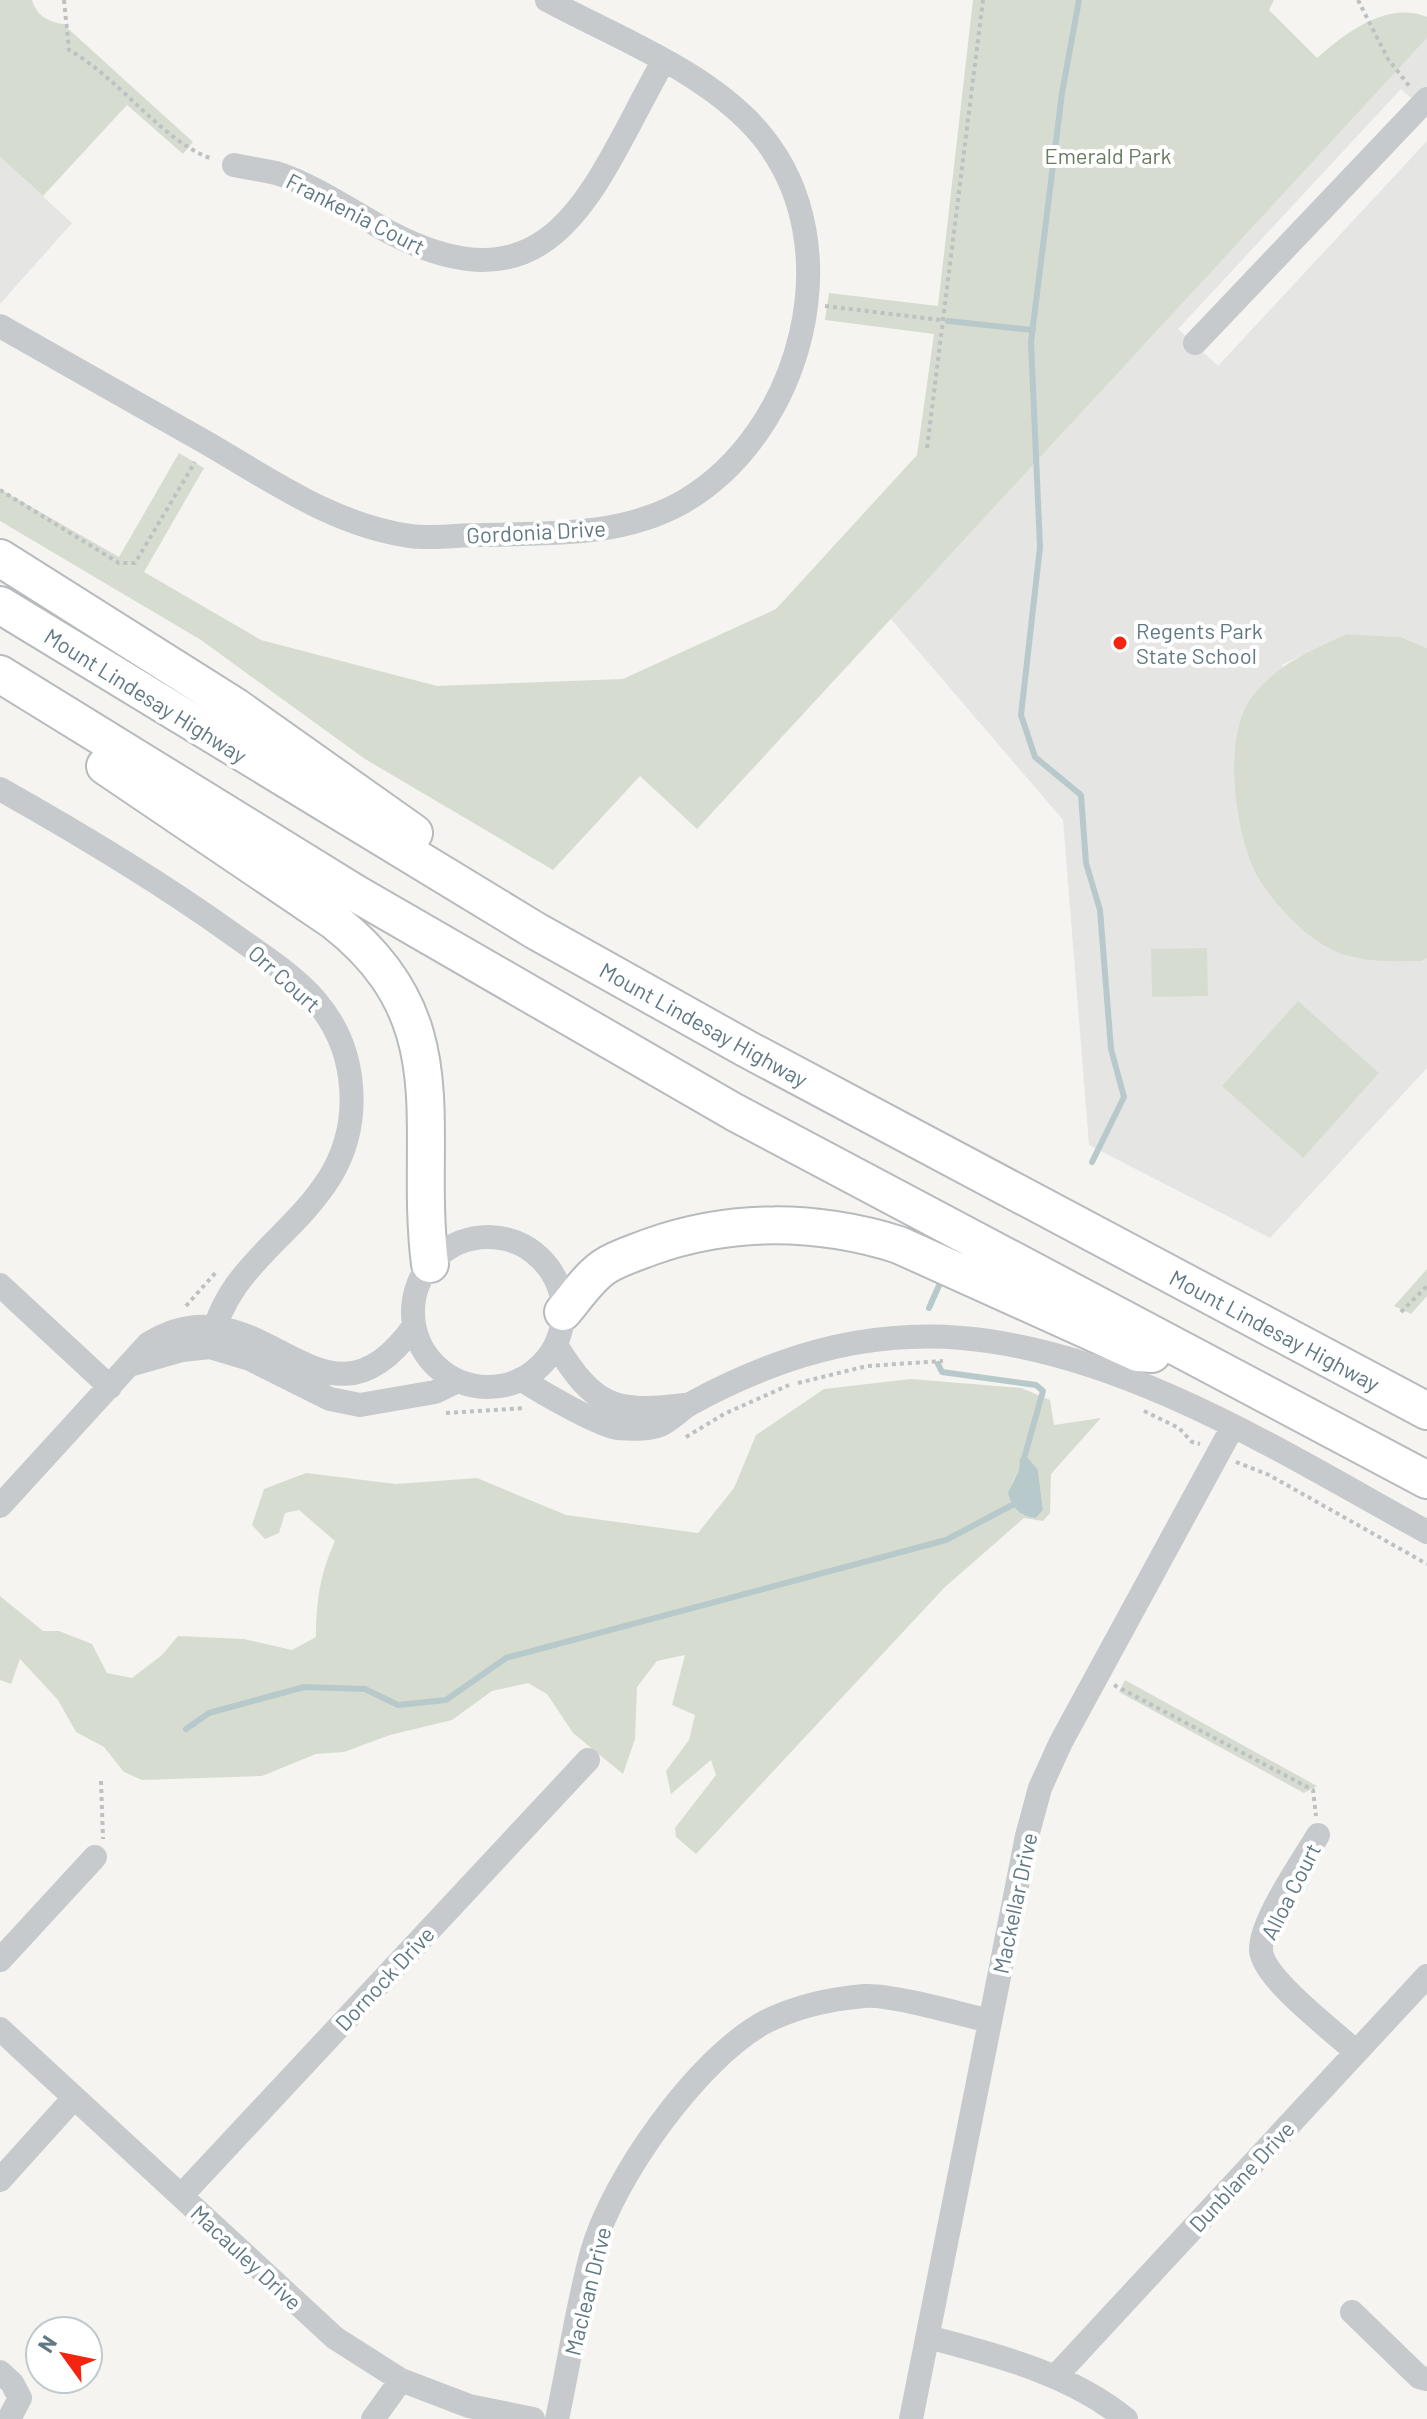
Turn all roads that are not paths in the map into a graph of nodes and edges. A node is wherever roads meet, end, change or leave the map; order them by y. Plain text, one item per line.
1 (547, 0) edge
2 (663, 62) junction
3 (1426, 100) edge
4 (234, 165) road end
5 (0, 326) edge
6 (1195, 343) dead end
7 (0, 558) edge
8 (0, 605) edge
9 (0, 676) edge
10 (0, 789) edge
11 (536, 931) junction
12 (430, 1264) junction
13 (0, 1285) edge
14 (414, 1326) junction
15 (559, 1328) junction
16 (212, 1337) junction
17 (1194, 1356) junction
18 (521, 1379) junction
19 (458, 1381) junction
20 (110, 1387) junction
21 (690, 1404) junction
22 (1427, 1411) edge
23 (1232, 1428) junction
24 (1427, 1480) edge
25 (0, 1506) edge
26 (1427, 1532) edge
27 (588, 1760) dead end
28 (1318, 1835) road end
29 (95, 1857) road end
30 (0, 1960) edge
31 (1427, 1976) edge
32 (990, 2021) junction
33 (0, 2029) edge
34 (1356, 2052) junction
35 (74, 2098) junction
36 (0, 2180) edge
37 (181, 2196) junction
38 (1352, 2312) dead end
39 (928, 2337) junction
40 (0, 2372) edge
41 (1055, 2377) junction
42 (1427, 2379) edge
43 (401, 2380) junction
44 (9, 2419) edge
45 (373, 2419) edge
46 (533, 2419) edge
47 (557, 2419) edge
48 (911, 2419) edge
49 (1126, 2419) edge

1 - 2 street, Gordonia Drive
2 - 4 street, Frankenia Court
2 - 5 street, Gordonia Drive
3 - 6 street
7 - 11 highway
8 - 11 highway, Mount Lindesay Highway
9 - 12 highway
9 - 17 highway
10 - 16 street, Orr Court
11 - 22 highway, Mount Lindesay Highway
12 - 14 street
12 - 15 street
13 - 20 street
14 - 16 street
14 - 19 street
15 - 17 highway
15 - 18 street
15 - 21 street
16 - 19 street
16 - 20 street
17 - 24 highway
18 - 19 street
18 - 21 street
20 - 25 street
21 - 23 street
23 - 26 street
23 - 32 street, Mackellar Drive
27 - 37 street, Dornock Drive
28 - 34 street, Alloa Court
29 - 30 street
31 - 34 street, Dunblane Drive
32 - 39 street, Mackellar Drive
32 - 47 street, Maclean Drive
33 - 35 street, Macauley Drive
34 - 41 street, Dunblane Drive
35 - 36 street
35 - 37 street, Macauley Drive
37 - 43 street, Macauley Drive
38 - 42 street
39 - 41 street
39 - 48 street, Mackellar Drive
40 - 44 street
41 - 49 street
43 - 45 street
43 - 46 street, Macauley Drive

